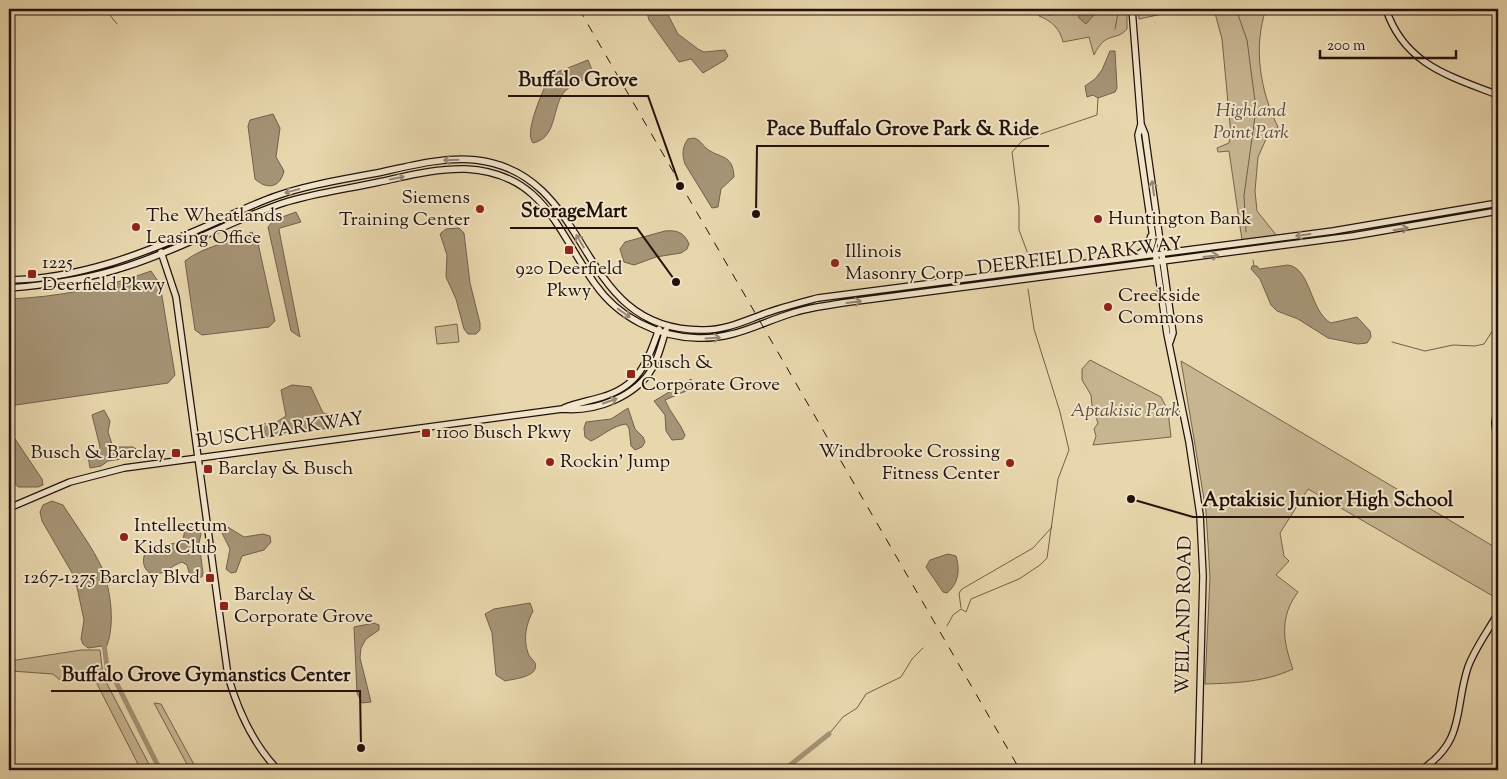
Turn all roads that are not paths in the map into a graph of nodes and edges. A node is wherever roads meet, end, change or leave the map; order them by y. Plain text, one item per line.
1 (1132, 9) edge
2 (1386, 9) edge
3 (1498, 95) edge
4 (1141, 124) junction
5 (1498, 203) edge
6 (1498, 211) edge
7 (1152, 232) junction
8 (159, 247) junction
9 (162, 254) junction
10 (1162, 254) junction
11 (1155, 255) junction
12 (1133, 257) junction
13 (1160, 261) junction
14 (9, 280) edge
15 (9, 288) edge
16 (661, 324) junction
17 (667, 326) junction
18 (658, 332) junction
19 (665, 334) junction
20 (1498, 401) edge
21 (562, 409) junction
22 (1498, 449) edge
23 (199, 457) junction
24 (9, 508) edge
25 (1498, 613) edge
26 (278, 770) edge
27 (1198, 770) edge
28 (1421, 770) edge

1 - 4 main road, WEILAND ROAD
2 - 3 main road
4 - 7 main road, WEILAND ROAD
10 -> 4 main road, WEILAND ROAD
5 -> 10 main road, DEERFIELD PARKWAY
13 -> 6 main road, DEERFIELD PARKWAY
7 - 11 main road, WEILAND ROAD
7 - 12 main road
8 - 9 main road
8 - 14 main road, DEERFIELD PARKWAY
16 -> 8 main road, DEERFIELD PARKWAY
9 - 15 main road, DEERFIELD PARKWAY
9 -> 18 main road, DEERFIELD PARKWAY
9 - 23 main road
10 - 11 main road, DEERFIELD PARKWAY
10 - 13 main road, WEILAND ROAD
11 - 12 main road, DEERFIELD PARKWAY
11 - 13 main road, WEILAND ROAD
12 - 17 main road, DEERFIELD PARKWAY
19 -> 13 main road, DEERFIELD PARKWAY
13 - 27 main road, WEILAND ROAD
16 - 17 main road, DEERFIELD PARKWAY
16 - 18 main road, BUSCH PARKWAY
17 - 19 main road, BUSCH PARKWAY
18 - 19 main road, DEERFIELD PARKWAY
18 - 21 main road, BUSCH PARKWAY
21 -> 19 main road, BUSCH PARKWAY
20 - 22 main road
21 - 23 main road, BUSCH PARKWAY
23 - 24 main road, BUSCH PARKWAY
23 - 26 main road
25 - 28 main road

